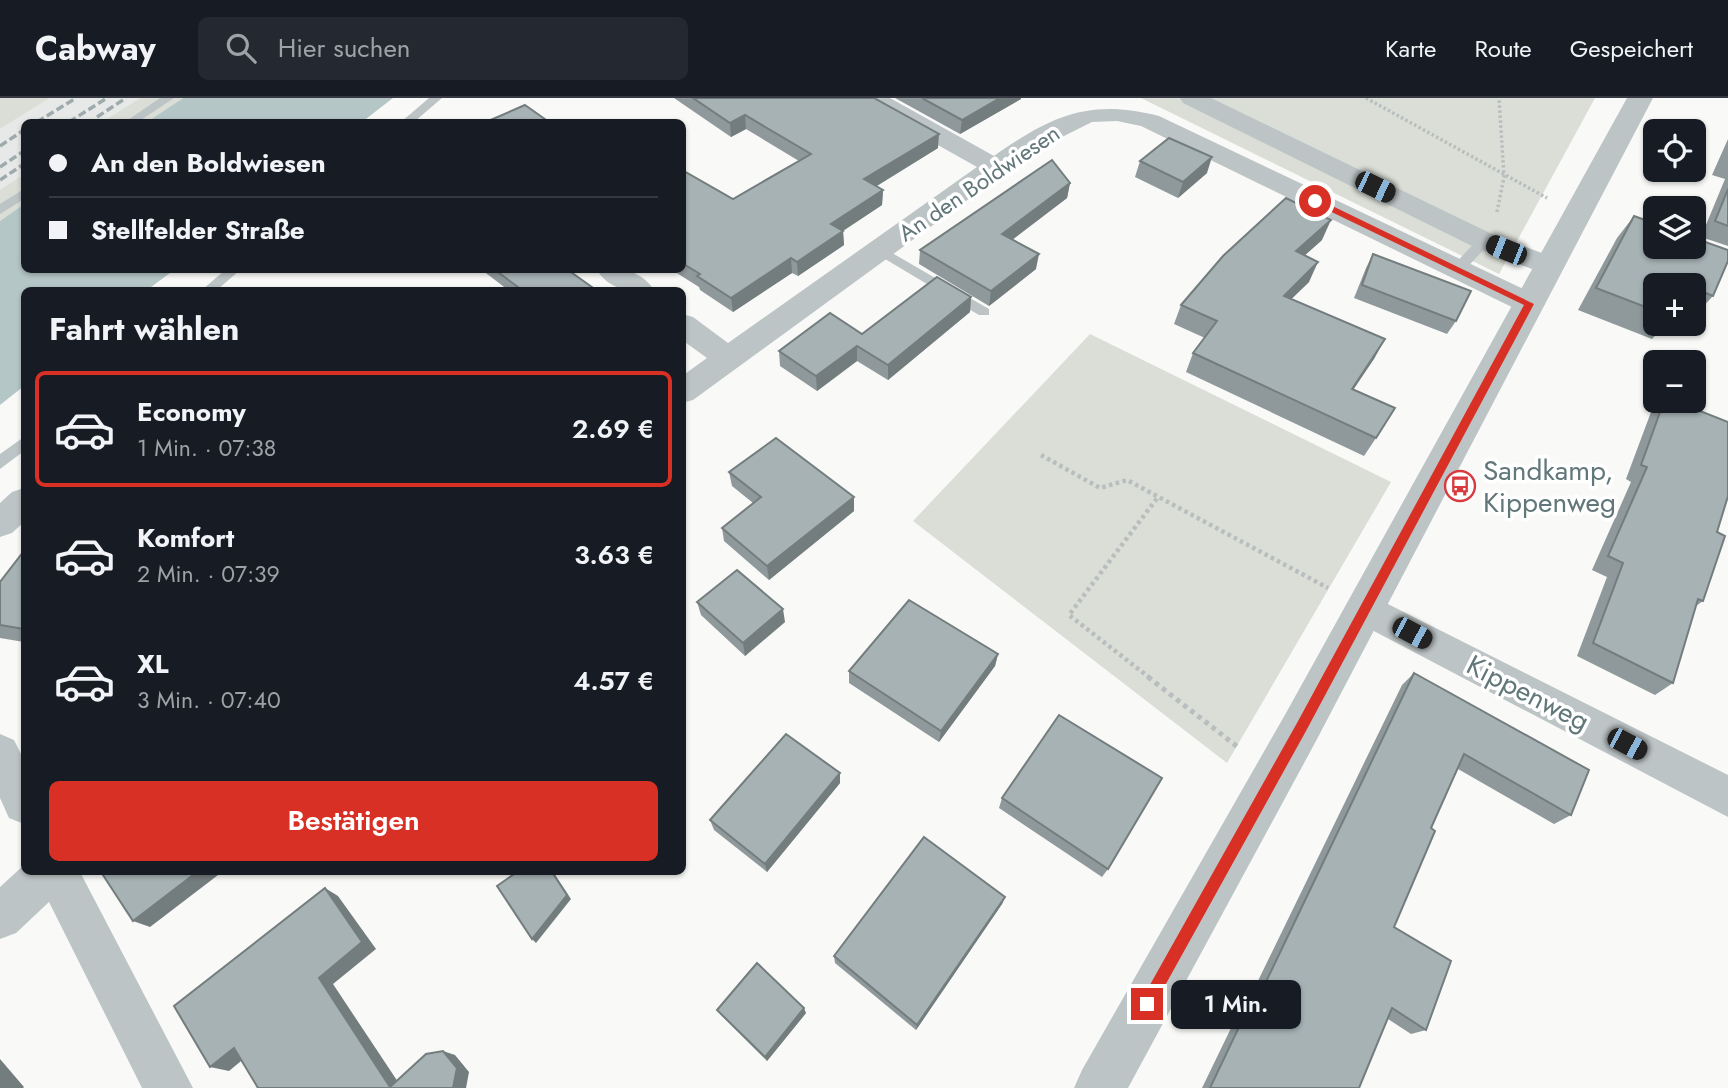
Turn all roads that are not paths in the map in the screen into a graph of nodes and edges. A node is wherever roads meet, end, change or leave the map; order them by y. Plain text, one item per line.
1 (167, 98) edge
2 (436, 98) edge
3 (872, 98) edge
4 (1192, 98) edge
5 (1640, 98) edge
6 (136, 119) edge
7 (411, 119) edge
8 (995, 167) junction
9 (21, 196) edge
10 (0, 210) edge
11 (1484, 241) junction
12 (880, 250) junction
13 (1550, 267) junction
14 (1457, 270) junction
15 (229, 273) edge
16 (615, 273) edge
17 (212, 287) edge
18 (635, 287) edge
19 (1530, 304) junction
20 (984, 312) dead end
21 (686, 327) edge
22 (728, 358) junction
23 (686, 388) edge
24 (21, 446) edge
25 (0, 463) edge
26 (21, 505) edge
27 (0, 523) edge
28 (1364, 608) junction
29 (0, 753) edge
30 (1726, 789) edge
31 (21, 798) edge
32 (46, 875) edge
33 (59, 875) edge
34 (0, 917) edge
35 (168, 1088) edge
36 (1100, 1088) edge

1 - 6 lane
2 - 7 lane
3 - 8 street
4 - 11 street
5 - 13 street
8 - 12 street, An den Boldwiesen
8 - 14 street, An den Boldwiesen
9 - 10 lane
11 - 13 street
11 - 14 lane
12 - 20 lane
12 - 22 street, An den Boldwiesen
13 - 19 street
14 - 19 street, An den Boldwiesen
15 - 17 lane
16 - 18 street
19 - 28 street
21 - 22 street
22 - 23 street, An den Boldwiesen
24 - 25 lane
26 - 27 street
28 - 30 street, Kippenweg
28 - 36 street
29 - 31 street
32 - 34 street
33 - 35 street

